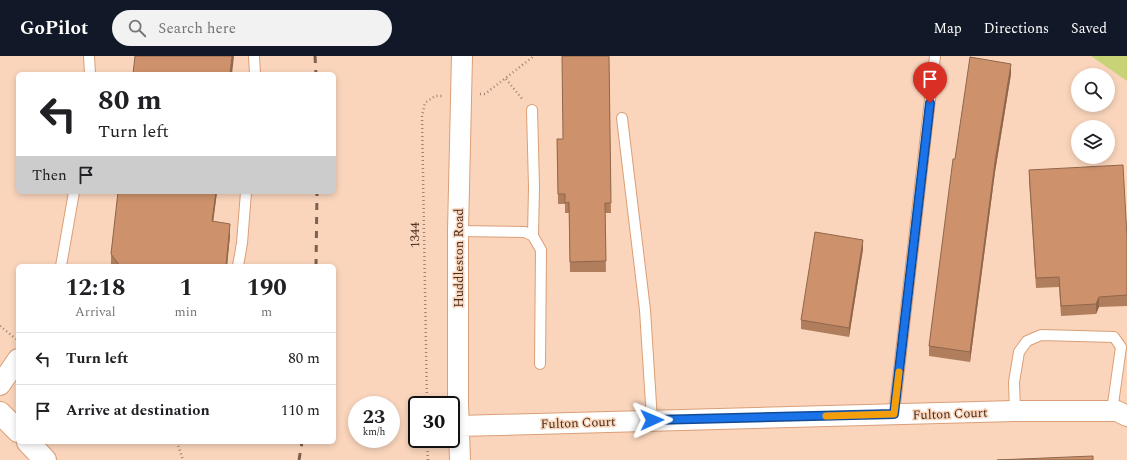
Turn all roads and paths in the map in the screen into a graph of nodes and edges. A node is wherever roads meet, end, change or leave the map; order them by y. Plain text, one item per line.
1 (89, 56) edge
2 (254, 56) edge
3 (462, 56) edge
4 (534, 56) edge
5 (935, 56) edge
6 (90, 72) edge
7 (255, 72) edge
8 (506, 79) junction
9 (461, 94) junction
10 (532, 110) joint
11 (622, 118) dead end
12 (74, 194) edge
13 (246, 194) edge
14 (458, 231) junction
15 (533, 236) junction
16 (61, 264) edge
17 (238, 264) edge
18 (0, 326) edge
19 (16, 339) edge
20 (16, 363) edge
21 (540, 364) dead end
22 (0, 385) edge
23 (427, 396) edge
24 (458, 396) edge
25 (1016, 411) junction
26 (0, 413) edge
27 (1120, 413) edge
28 (894, 414) junction
29 (652, 420) junction
30 (460, 426) edge
31 (16, 430) edge
32 (30, 444) edge
33 (178, 444) edge
34 (427, 448) edge
35 (460, 448) edge
36 (45, 460) edge
37 (182, 460) edge
38 (428, 460) edge
39 (460, 460) edge

1 - 6 lane
2 - 7 lane
3 - 9 street, Huddleston Road
4 - 8 path, 1344
5 - 28 lane
8 - 9 path, 1344
8 - 10 path
9 - 14 street, Huddleston Road
9 - 23 path, 1344
10 - 15 lane
11 - 29 lane
12 - 16 lane
13 - 17 lane
14 - 15 lane
14 - 24 street, Huddleston Road
15 - 21 lane
18 - 19 path
20 - 22 street
25 - 27 street, Fulton Court
25 - 27 lane
25 - 28 street, Fulton Court
26 - 31 main road
28 - 29 street, Fulton Court
29 - 30 street, Fulton Court
32 - 36 main road
33 - 37 path
34 - 38 path
35 - 39 street, Huddleston Road

